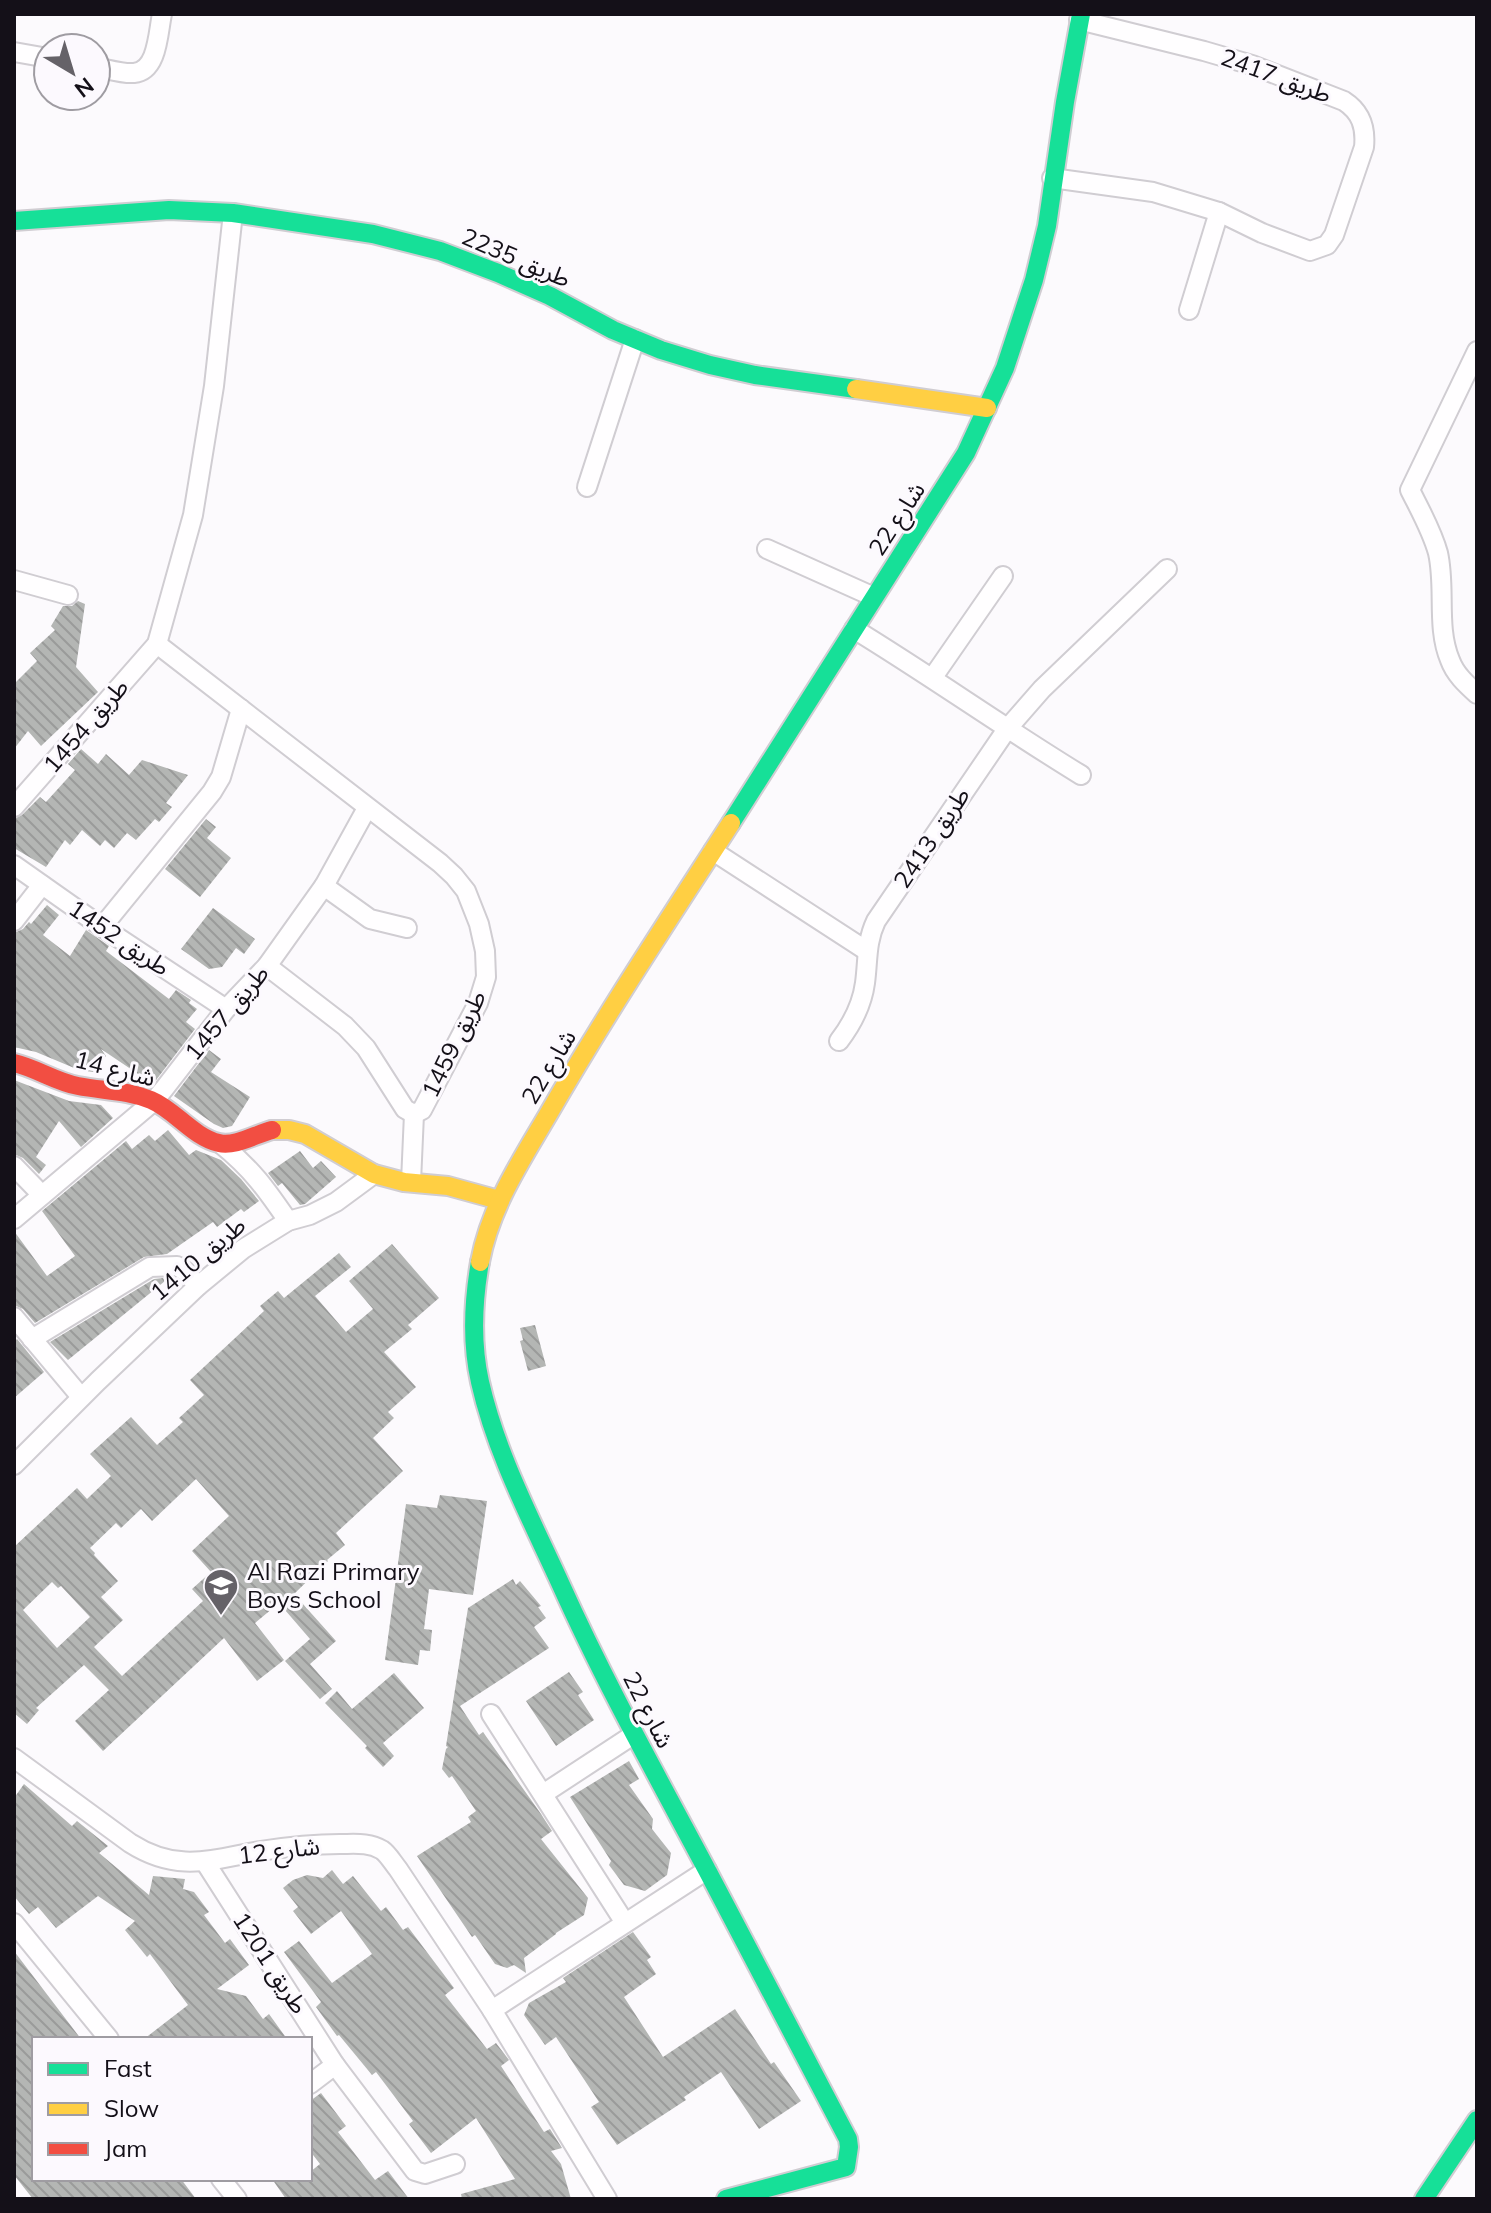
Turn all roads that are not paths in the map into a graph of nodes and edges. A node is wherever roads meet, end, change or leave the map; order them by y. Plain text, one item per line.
1 (162, 14) edge
2 (1080, 17) edge
3 (112, 70) edge
4 (1052, 178) junction
5 (1219, 212) junction
6 (233, 213) junction
7 (14, 221) edge
8 (1189, 310) dead end
9 (635, 339) junction
10 (1477, 351) edge
11 (987, 408) junction
12 (587, 487) dead end
13 (767, 549) dead end
14 (1167, 569) dead end
15 (1003, 576) dead end
16 (14, 580) edge
17 (68, 595) dead end
18 (874, 597) junction
19 (854, 629) junction
20 (157, 644) junction
21 (933, 677) junction
22 (1477, 694) edge
23 (241, 709) junction
24 (1007, 729) junction
25 (1081, 775) dead end
26 (14, 807) edge
27 (367, 808) junction
28 (713, 851) junction
29 (14, 865) edge
30 (42, 885) junction
31 (324, 886) junction
32 (14, 921) edge
33 (102, 927) junction
34 (407, 928) dead end
35 (867, 951) junction
36 (267, 966) junction
37 (226, 1009) junction
38 (839, 1041) dead end
39 (14, 1063) edge
40 (154, 1101) junction
41 (414, 1114) junction
42 (221, 1144) junction
43 (14, 1166) edge
44 (374, 1174) junction
45 (411, 1182) junction
46 (42, 1195) junction
47 (499, 1200) junction
48 (14, 1219) edge
49 (288, 1221) junction
50 (198, 1286) junction
51 (14, 1317) edge
52 (32, 1339) junction
53 (81, 1397) junction
54 (14, 1465) edge
55 (491, 1714) dead end
56 (633, 1735) junction
57 (14, 1758) edge
58 (543, 1794) junction
59 (205, 1862) junction
60 (707, 1870) junction
61 (14, 1923) edge
62 (625, 1923) junction
63 (492, 2010) junction
64 (107, 2037) edge
65 (335, 2065) junction
66 (312, 2082) edge
67 (1477, 2120) edge
68 (455, 2164) dead end
69 (223, 2181) edge
70 (237, 2199) edge
71 (607, 2199) edge
72 (726, 2199) edge
73 (1424, 2199) edge

1 - 3 street
2 - 4 main road, شارع 22
2 - 5 street, طريق 2417
4 - 5 street, طريق 2417
4 - 11 main road, شارع 22
5 - 8 street
6 - 7 main road, طريق 2235
6 - 9 main road, طريق 2235
6 - 20 street
9 - 11 main road, طريق 2235
9 - 12 street
10 - 22 street
11 - 18 main road, شارع 22
13 - 18 street
14 - 24 street, طريق 2413
15 - 21 street
16 - 17 street
18 - 19 main road, شارع 22
19 - 21 street
19 - 28 main road, شارع 22
20 - 23 street, طريق 1459
20 - 26 street, طريق 1454
21 - 24 street
23 - 27 street, طريق 1459
23 - 33 street
24 - 25 street
24 - 35 street, طريق 2413
27 - 31 street, طريق 1457
27 - 41 street, طريق 1459
28 - 35 street
28 - 47 main road, شارع 22
29 - 30 street, طريق 1452
30 - 32 street
30 - 33 street, طريق 1452
31 - 34 street
31 - 36 street, طريق 1457
33 - 37 street, طريق 1452
35 - 38 street, طريق 2413
36 - 37 street, طريق 1457
36 - 41 street, طريق 1459
37 - 40 street, طريق 1457
39 - 40 main road, شارع 14
40 - 42 main road, شارع 14
40 - 46 street, طريق 1457
41 - 45 street
42 - 44 main road
42 - 49 street
43 - 46 street
44 - 45 main road
44 - 49 street, طريق 1410
45 - 47 main road
46 - 48 street, طريق 1457
47 - 56 main road, شارع 22
49 - 50 street, طريق 1410
50 - 52 street
50 - 53 street, طريق 1410
51 - 52 street
52 - 53 street
53 - 54 street, طريق 1410
55 - 58 street
56 - 58 street
56 - 60 main road, شارع 22
57 - 59 street, شارع 12
58 - 62 street
59 - 63 street, شارع 12
59 - 65 street, طريق 1201
60 - 62 street
60 - 72 main road, شارع 22
61 - 64 street
62 - 63 street
63 - 71 street, شارع 12
65 - 66 street
65 - 68 street, طريق 1201
67 - 73 main road
69 - 70 street

